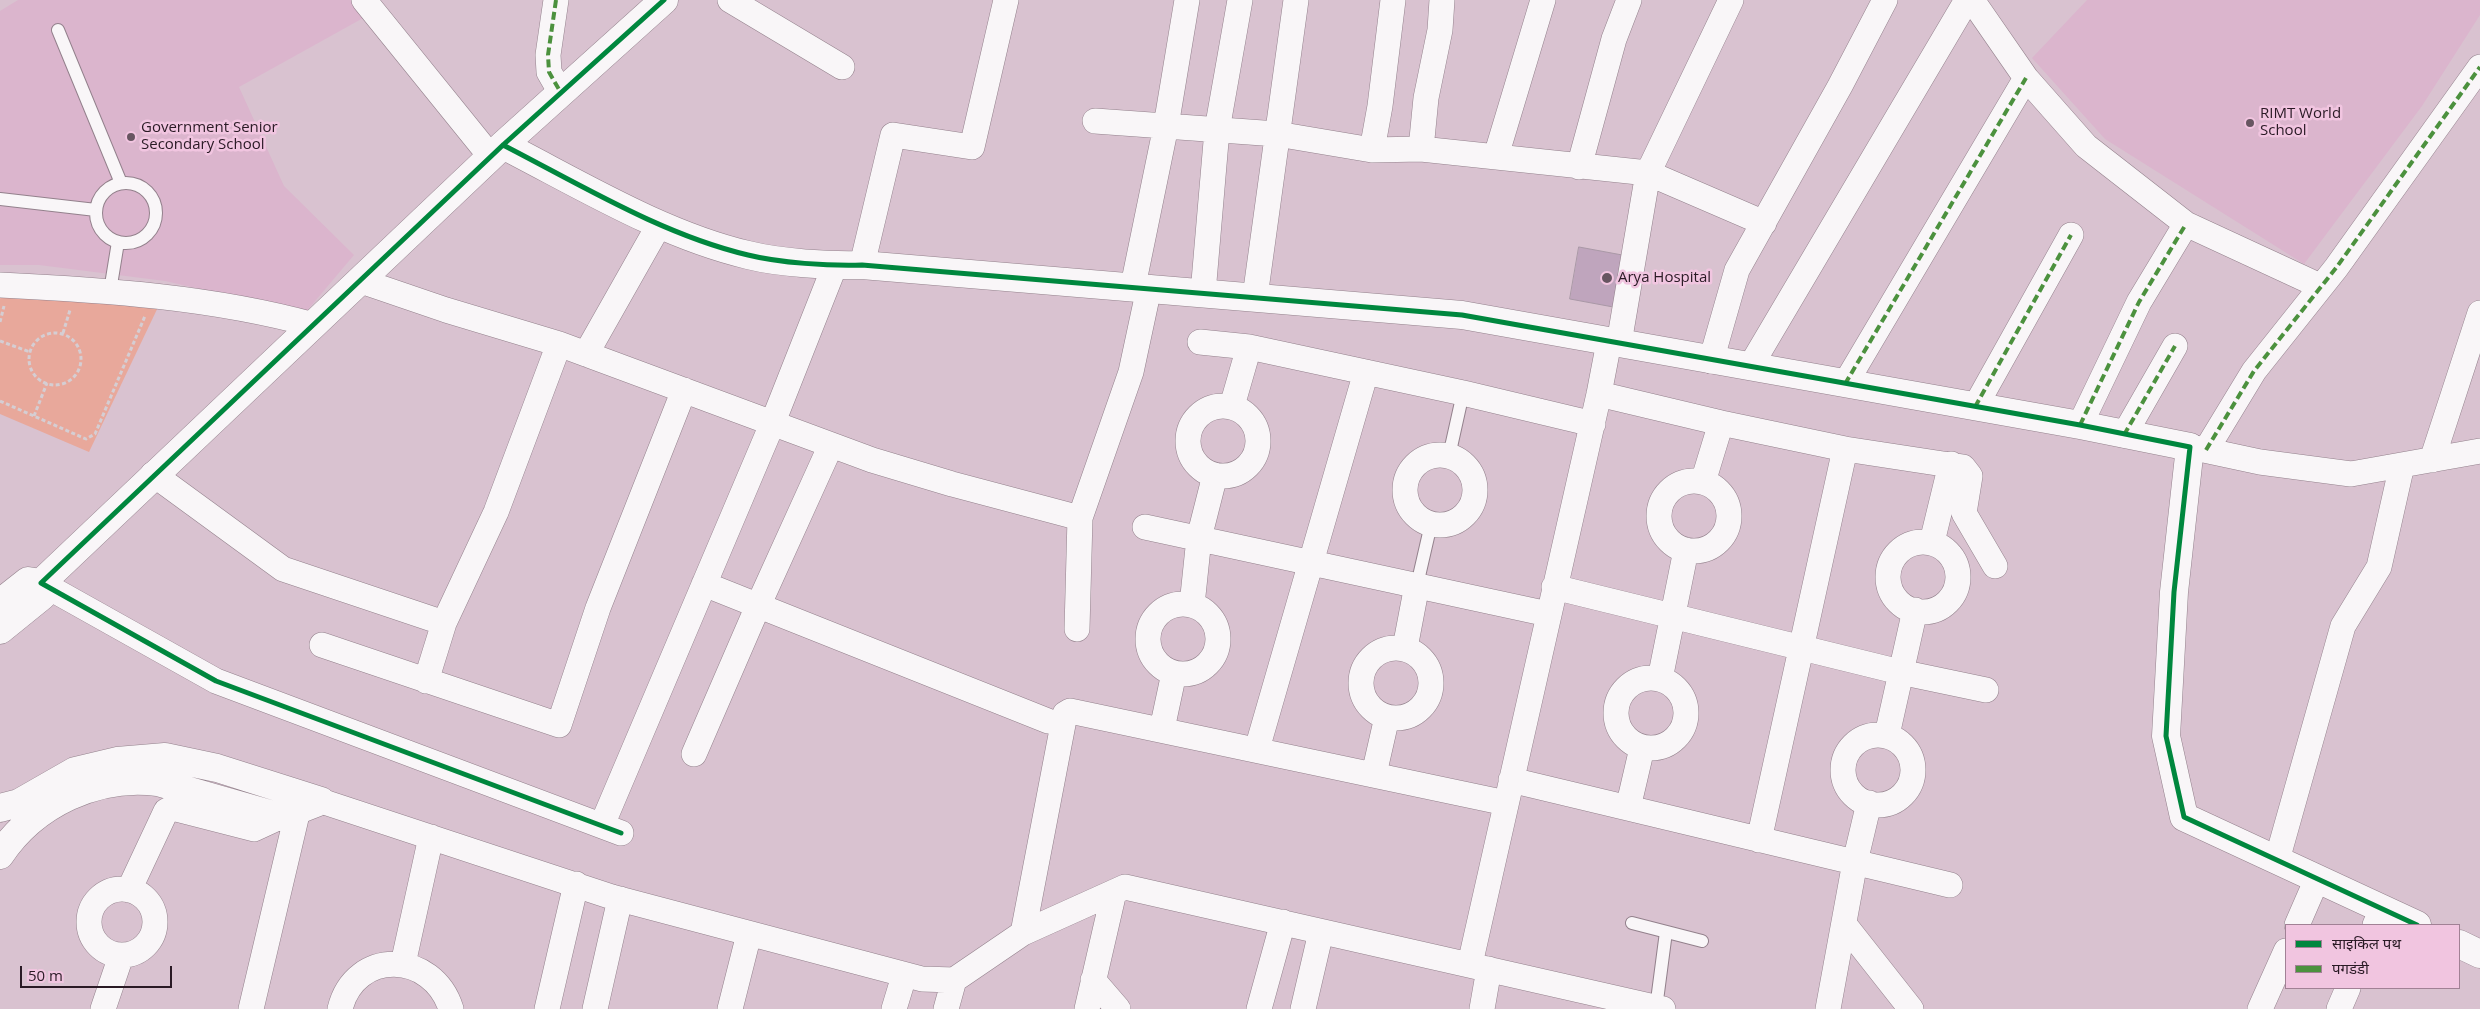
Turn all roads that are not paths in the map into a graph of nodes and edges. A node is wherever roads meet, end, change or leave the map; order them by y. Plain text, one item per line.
1 (364, 0) edge
2 (556, 0) edge
3 (664, 0) edge
4 (730, 0) edge
5 (1006, 0) edge
6 (1187, 0) edge
7 (1240, 0) edge
8 (1296, 0) edge
9 (1393, 0) edge
10 (1442, 0) edge
11 (1543, 0) edge
12 (1629, 0) edge
13 (1731, 0) edge
14 (1885, 0) edge
15 (1967, 0) edge
16 (1972, 0) edge
17 (58, 30) dead end
18 (842, 67) dead end
19 (2480, 67) edge
20 (2026, 78) junction
21 (561, 93) junction
22 (1095, 121) dead end
23 (1166, 126) junction
24 (1217, 130) junction
25 (1276, 134) junction
26 (1421, 149) junction
27 (1372, 150) junction
28 (497, 151) junction
29 (1496, 156) junction
30 (1579, 167) junction
31 (1648, 173) junction
32 (121, 183) junction
33 (0, 199) edge
34 (96, 210) junction
35 (1764, 223) junction
36 (2186, 224) junction
37 (659, 225) junction
38 (2071, 236) dead end
39 (118, 242) junction
40 (848, 265) junction
41 (361, 281) junction
42 (2320, 286) junction
43 (1141, 287) junction
44 (110, 291) junction
45 (3, 292) edge
46 (1203, 293) junction
47 (1255, 297) junction
48 (2480, 313) edge
49 (314, 325) junction
50 (1200, 342) dead end
51 (1614, 342) junction
52 (560, 344) junction
53 (2175, 346) dead end
54 (1249, 347) junction
55 (586, 354) junction
56 (1711, 361) junction
57 (1750, 367) junction
58 (1366, 372) junction
59 (1845, 384) junction
60 (684, 390) junction
61 (1463, 393) junction
62 (1599, 394) junction
63 (1232, 406) junction
64 (1974, 407) junction
65 (773, 422) junction
66 (1721, 423) junction
67 (1592, 424) junction
68 (2080, 425) junction
69 (2124, 435) junction
70 (831, 445) junction
71 (2198, 448) junction
72 (1845, 449) junction
73 (2480, 451) edge
74 (1449, 456) junction
75 (2432, 460) junction
76 (1952, 464) junction
77 (2402, 465) junction
78 (153, 474) junction
79 (1215, 475) junction
80 (1703, 482) junction
81 (1080, 518) junction
82 (1431, 524) junction
83 (1145, 527) dead end
84 (1199, 538) junction
85 (1932, 542) junction
86 (1686, 550) junction
87 (1311, 562) junction
88 (1995, 566) dead end
89 (41, 583) junction
90 (704, 584) junction
91 (1417, 584) junction
92 (1554, 587) junction
93 (0, 603) edge
94 (1192, 605) junction
95 (758, 606) junction
96 (1914, 610) junction
97 (1548, 614) junction
98 (1673, 616) junction
99 (444, 623) junction
100 (1076, 629) dead end
101 (0, 630) edge
102 (322, 645) dead end
103 (1802, 646) junction
104 (1405, 648) junction
105 (1900, 672) junction
106 (1174, 673) junction
107 (1660, 680) junction
108 (426, 681) junction
109 (1986, 690) dead end
110 (1388, 716) junction
111 (1048, 721) dead end
112 (1162, 729) junction
113 (1886, 735) junction
114 (1642, 748) junction
115 (1258, 749) junction
116 (694, 754) dead end
117 (1374, 774) junction
118 (1509, 792) junction
119 (1869, 804) junction
120 (0, 808) edge
121 (1628, 808) junction
122 (300, 810) junction
123 (431, 837) junction
124 (1759, 840) junction
125 (0, 855) edge
126 (2277, 860) junction
127 (1855, 862) junction
128 (2317, 879) junction
129 (576, 884) junction
130 (1950, 885) dead end
131 (129, 890) junction
132 (1114, 892) junction
133 (620, 899) junction
134 (2378, 917) edge
135 (1283, 922) junction
136 (1632, 923) dead end
137 (1844, 924) junction
138 (2297, 924) edge
139 (2412, 924) edge
140 (1321, 932) junction
141 (1666, 932) junction
142 (1023, 933) junction
143 (749, 934) junction
144 (1702, 942) dead end
145 (2460, 944) edge
146 (2285, 953) edge
147 (2480, 954) edge
148 (121, 956) junction
149 (403, 964) junction
150 (1480, 966) junction
151 (904, 976) junction
152 (954, 980) junction
153 (1093, 980) junction
154 (2348, 989) edge
155 (1653, 1008) edge
156 (103, 1009) edge
157 (251, 1009) edge
158 (340, 1009) edge
159 (451, 1009) edge
160 (547, 1009) edge
161 (595, 1009) edge
162 (730, 1009) edge
163 (894, 1009) edge
164 (946, 1009) edge
165 (1087, 1009) edge
166 (1118, 1009) edge
167 (1259, 1009) edge
168 (1303, 1009) edge
169 (1482, 1009) edge
170 (1828, 1009) edge
171 (1911, 1009) edge
172 (2260, 1009) edge
173 (2339, 1009) edge

1 - 28 street
2 - 21 street
3 - 21 street
4 - 18 street
5 - 40 street
6 - 23 street
7 - 24 street
8 - 25 street
9 - 27 street
10 - 26 street
11 - 29 street
12 - 30 street
13 - 31 street
14 - 35 street
15 - 57 street
16 - 20 street
17 - 32 lane
19 - 42 street
20 - 36 street
20 - 59 street
21 - 28 street
22 - 23 street
23 - 24 street
23 - 43 street
24 - 25 street
24 - 46 street
25 - 27 street
25 - 47 street
26 - 27 street
26 - 29 street
28 - 37 street
28 - 41 street
29 - 30 street
30 - 31 street
31 - 35 street
31 - 51 street
32 - 34 lane
32 - 39 lane
33 - 34 lane
34 - 39 lane
35 - 56 street
36 - 42 street
36 - 68 street
37 - 40 street
37 - 55 street
38 - 64 street
39 - 44 lane
40 - 43 street
40 - 65 street
41 - 49 street
41 - 52 street
42 - 71 street
43 - 46 street
43 - 81 street
44 - 45 street
44 - 49 street
46 - 47 street
47 - 51 street
48 - 75 street
49 - 78 street
50 - 54 street
51 - 56 street
51 - 62 street
52 - 55 street
52 - 99 street
53 - 69 street
54 - 58 street
54 - 63 street
55 - 60 street
56 - 57 street
57 - 59 street
58 - 61 street
58 - 87 street
59 - 64 street
60 - 65 street
60 - 108 street
61 - 67 street
61 - 74 lane
62 - 66 street
62 - 67 street
63 - 79 street
63 - 79 street
64 - 68 street
65 - 70 street
65 - 90 street
66 - 72 street
66 - 80 street
67 - 92 street
68 - 69 street
69 - 71 street
70 - 81 street
70 - 95 street
71 - 77 street
71 - 126 street
72 - 76 street
72 - 103 street
73 - 75 street
74 - 82 street
74 - 82 street
75 - 77 street
76 - 85 street
76 - 88 street
77 - 126 street
78 - 89 street
78 - 99 street
79 - 84 street
80 - 86 street
80 - 86 street
81 - 100 street
82 - 91 lane
83 - 84 street
84 - 87 street
84 - 94 street
85 - 96 street
85 - 96 street
86 - 98 street
87 - 91 street
87 - 115 street
89 - 90 street
89 - 93 street
89 - 101 street
90 - 95 street
91 - 97 street
91 - 104 street
92 - 97 street
92 - 98 street
94 - 106 street
94 - 106 street
95 - 111 street
95 - 116 street
96 - 105 street
97 - 118 street
98 - 103 street
98 - 107 street
99 - 108 street
102 - 108 street
103 - 105 street
103 - 124 street
104 - 110 street
104 - 110 street
105 - 109 street
105 - 113 street
106 - 112 street
107 - 114 street
107 - 114 street
110 - 117 street
112 - 115 street
112 - 142 street
113 - 119 street
113 - 119 street
114 - 121 street
115 - 117 street
117 - 118 street
118 - 121 street
118 - 150 street
119 - 127 street
120 - 122 street
121 - 124 street
122 - 123 street
122 - 125 street
122 - 131 street
122 - 157 street
123 - 129 street
123 - 149 street
124 - 127 street
126 - 128 street
127 - 130 street
127 - 137 street
128 - 134 street
128 - 138 street
129 - 133 street
129 - 160 street
131 - 148 street
131 - 148 street
132 - 135 street
132 - 142 street
132 - 153 street
133 - 143 street
133 - 161 street
134 - 139 street
135 - 140 street
135 - 167 street
136 - 141 lane
137 - 170 street
137 - 171 street
140 - 150 street
140 - 168 street
141 - 144 lane
141 - 155 lane
142 - 152 street
143 - 151 street
143 - 162 street
145 - 147 street
146 - 172 street
148 - 156 street
149 - 158 street
149 - 159 street
150 - 155 street
150 - 169 street
151 - 152 street
151 - 163 street
152 - 164 street
153 - 165 street
153 - 166 street
154 - 173 street

